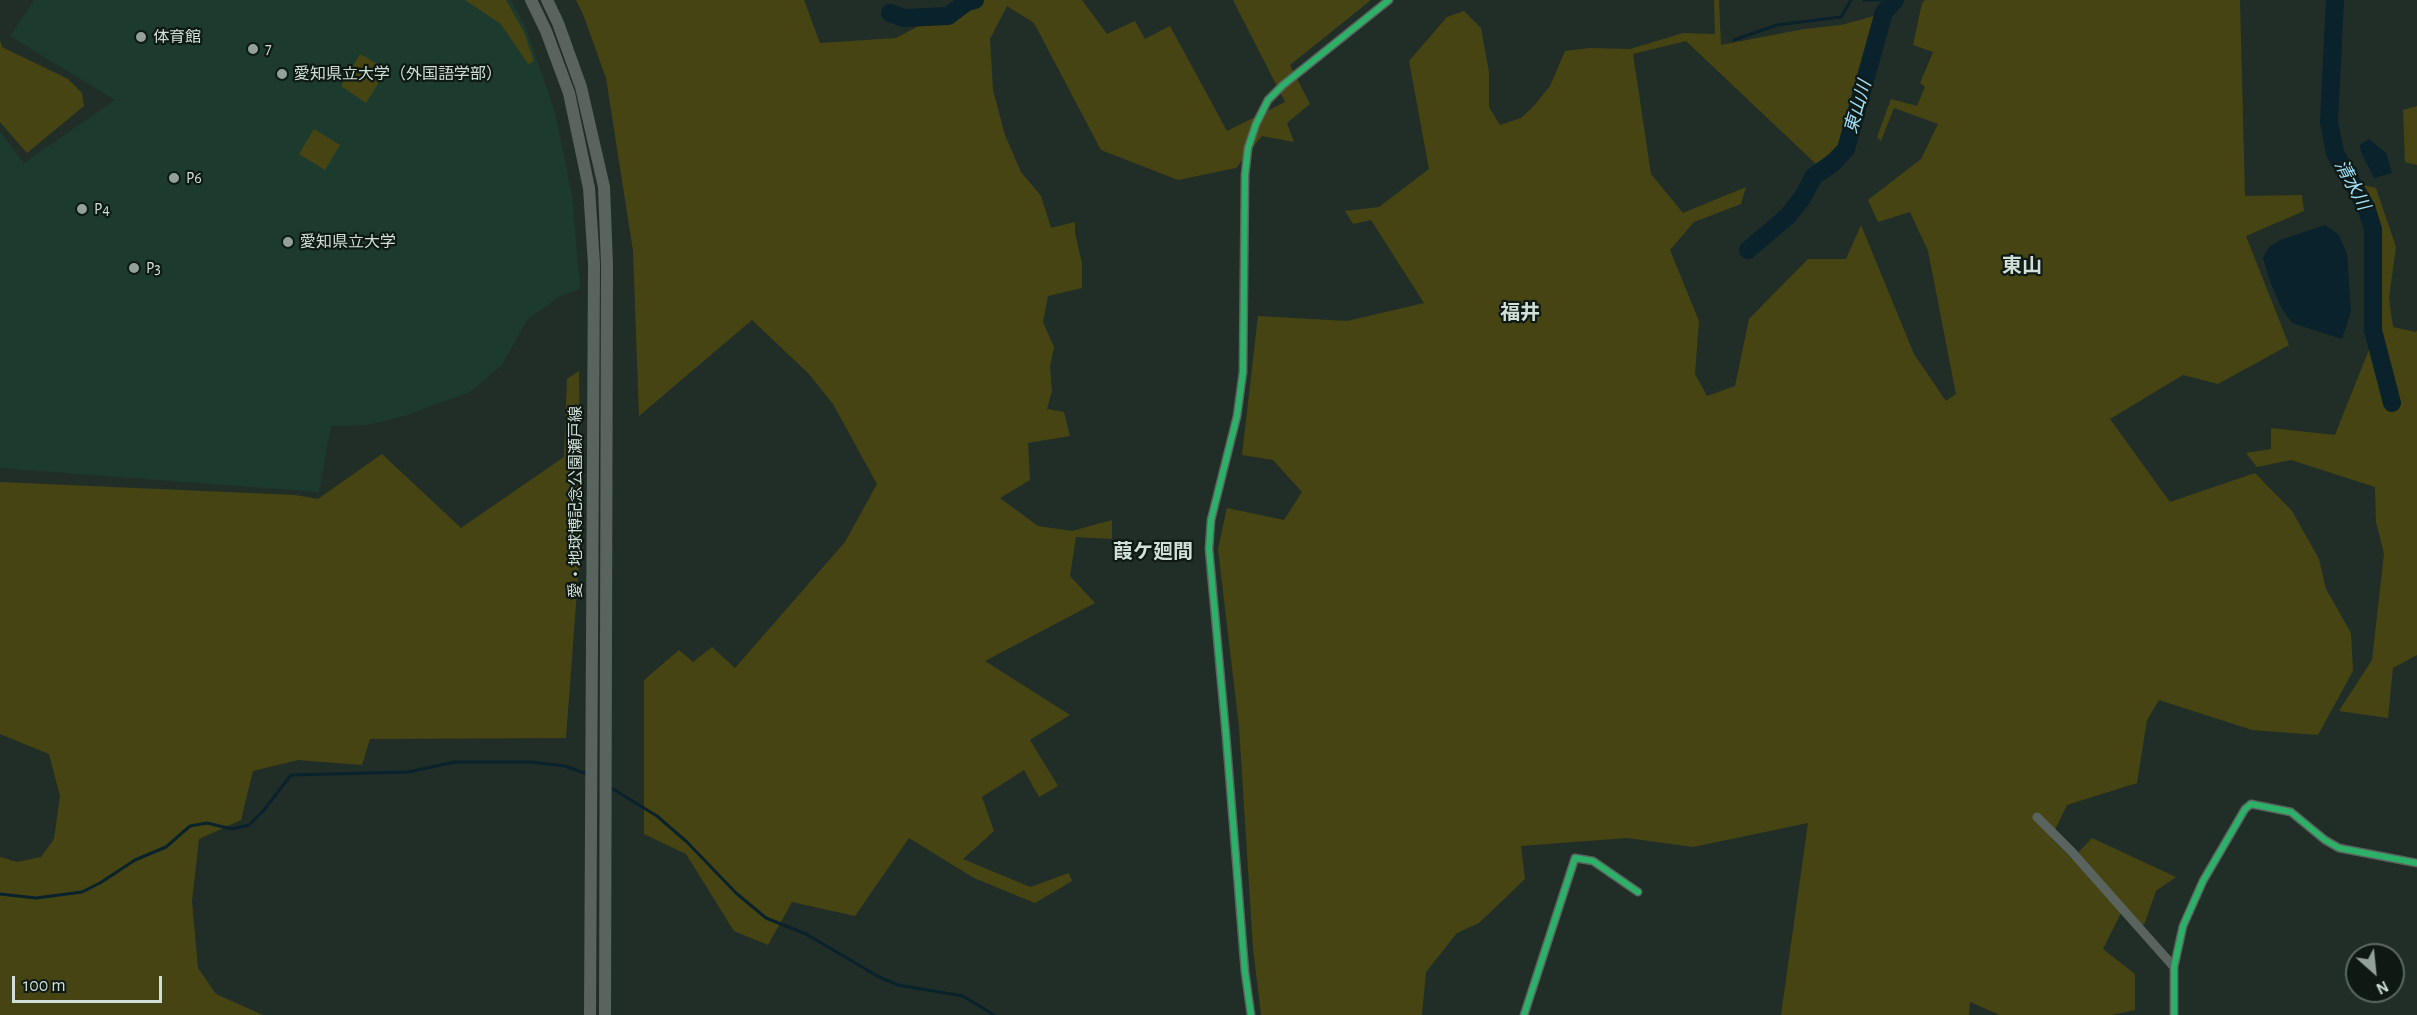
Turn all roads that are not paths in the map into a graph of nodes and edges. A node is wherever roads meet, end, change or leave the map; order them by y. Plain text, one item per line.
1 (531, 0) edge
2 (547, 0) edge
3 (1389, 0) edge
4 (2037, 817) dead end
5 (2417, 863) edge
6 (1638, 892) dead end
7 (2174, 967) junction
8 (590, 1015) edge
9 (605, 1015) edge
10 (1251, 1015) edge
11 (1524, 1015) edge
12 (2174, 1015) edge

1 - 8 main road, 愛・地球博記念公園瀬戸線
2 - 9 main road, 愛・地球博記念公園瀬戸線
3 - 10 street
4 - 7 street
5 - 7 street
6 - 11 street
7 - 12 street

